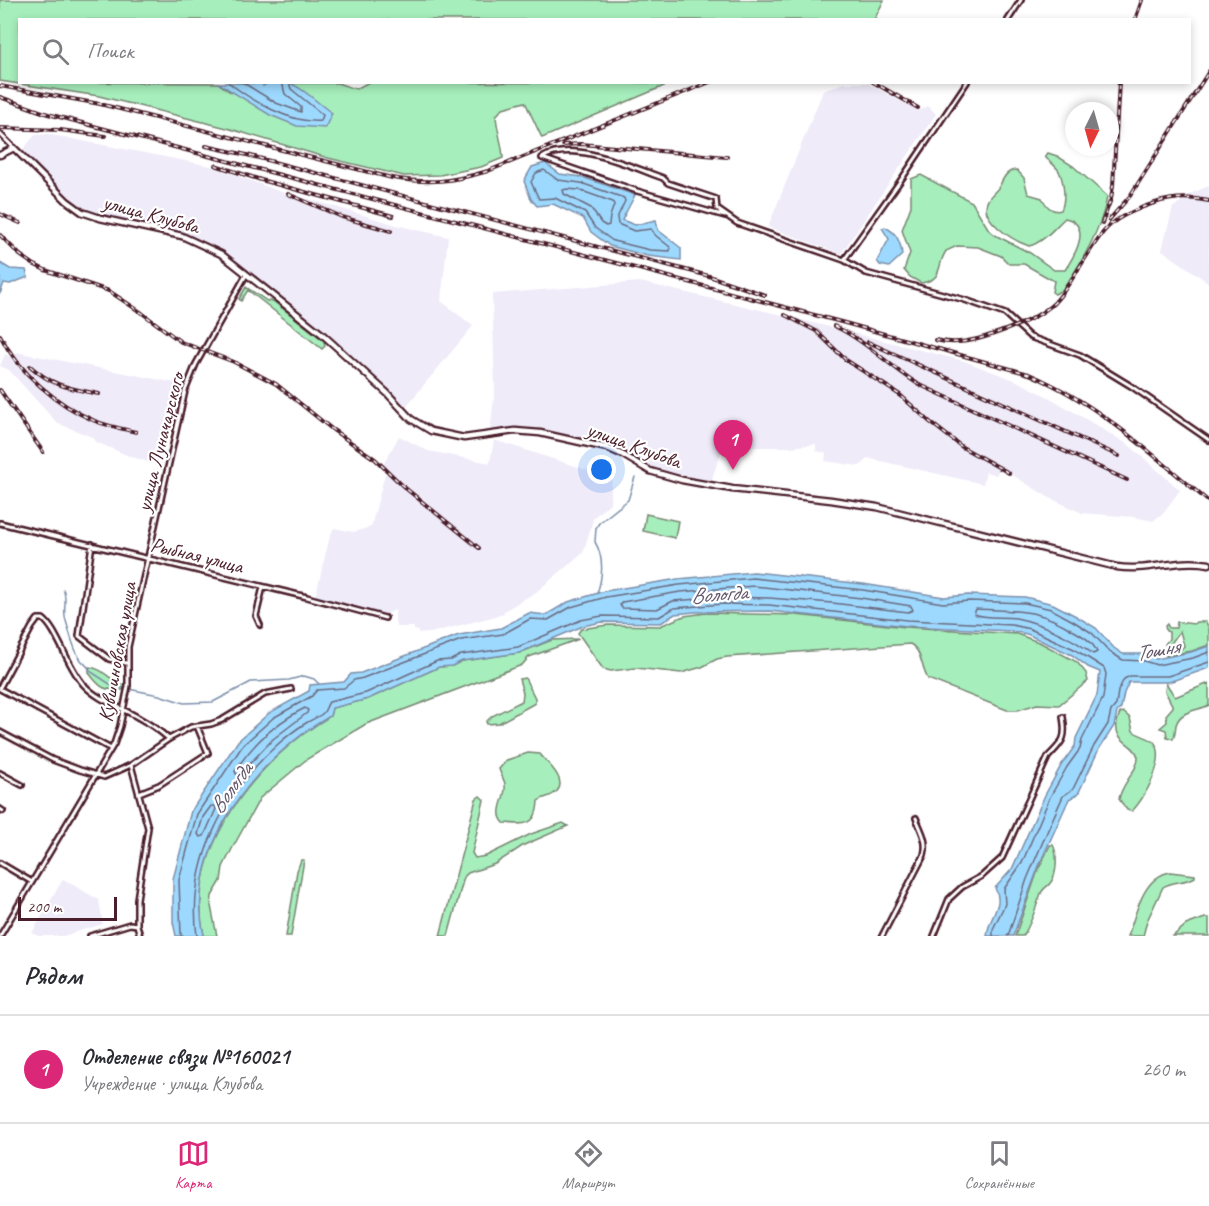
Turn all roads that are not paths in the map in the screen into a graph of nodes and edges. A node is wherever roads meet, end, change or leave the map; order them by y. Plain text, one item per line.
1 (1021, 0) edge
2 (1009, 18) edge
3 (966, 84) edge
4 (0, 134) edge
5 (14, 148) junction
6 (0, 155) edge
7 (725, 216) junction
8 (844, 260) junction
9 (246, 274) junction
10 (1209, 440) edge
11 (0, 523) edge
12 (92, 544) junction
13 (148, 558) junction
14 (1209, 564) edge
15 (263, 587) junction
16 (386, 618) dead end
17 (260, 625) dead end
18 (127, 663) junction
19 (0, 688) edge
20 (291, 689) dead end
21 (123, 710) junction
22 (1063, 717) dead end
23 (197, 726) junction
24 (0, 732) edge
25 (169, 739) junction
26 (111, 749) junction
27 (131, 765) junction
28 (0, 773) edge
29 (96, 774) junction
30 (22, 785) dead end
31 (139, 793) junction
32 (916, 818) dead end
33 (0, 863) edge
34 (32, 882) junction
35 (137, 925) junction
36 (0, 936) edge
37 (90, 936) edge
38 (140, 936) edge
39 (882, 936) edge
40 (934, 936) edge

1 - 2 street
3 - 8 street
4 - 5 street, улица Клубова
5 - 6 main road
5 - 9 main road, улица Клубова
7 - 7 street
7 - 8 street
8 - 10 street
9 - 13 street, улица Луначарского
9 - 14 main road, улица Клубова
11 - 12 street, Рыбная улица
12 - 13 street, Рыбная улица
12 - 18 street
13 - 15 street, Рыбная улица
13 - 18 street, Кувшиновская улица
15 - 16 street, Рыбная улица
15 - 17 street
18 - 21 street, Кувшиновская улица
19 - 21 street
19 - 26 street
20 - 23 street
21 - 25 street
21 - 26 street, Кувшиновская улица
22 - 40 street
23 - 25 street
23 - 31 street
24 - 29 street
25 - 27 street
26 - 29 street, Кувшиновская улица
27 - 29 street
27 - 31 street
28 - 30 street
29 - 34 street, Кувшиновская улица
31 - 35 street
32 - 39 street
33 - 34 street
34 - 36 street, Кувшиновская улица
35 - 37 street
35 - 38 street

